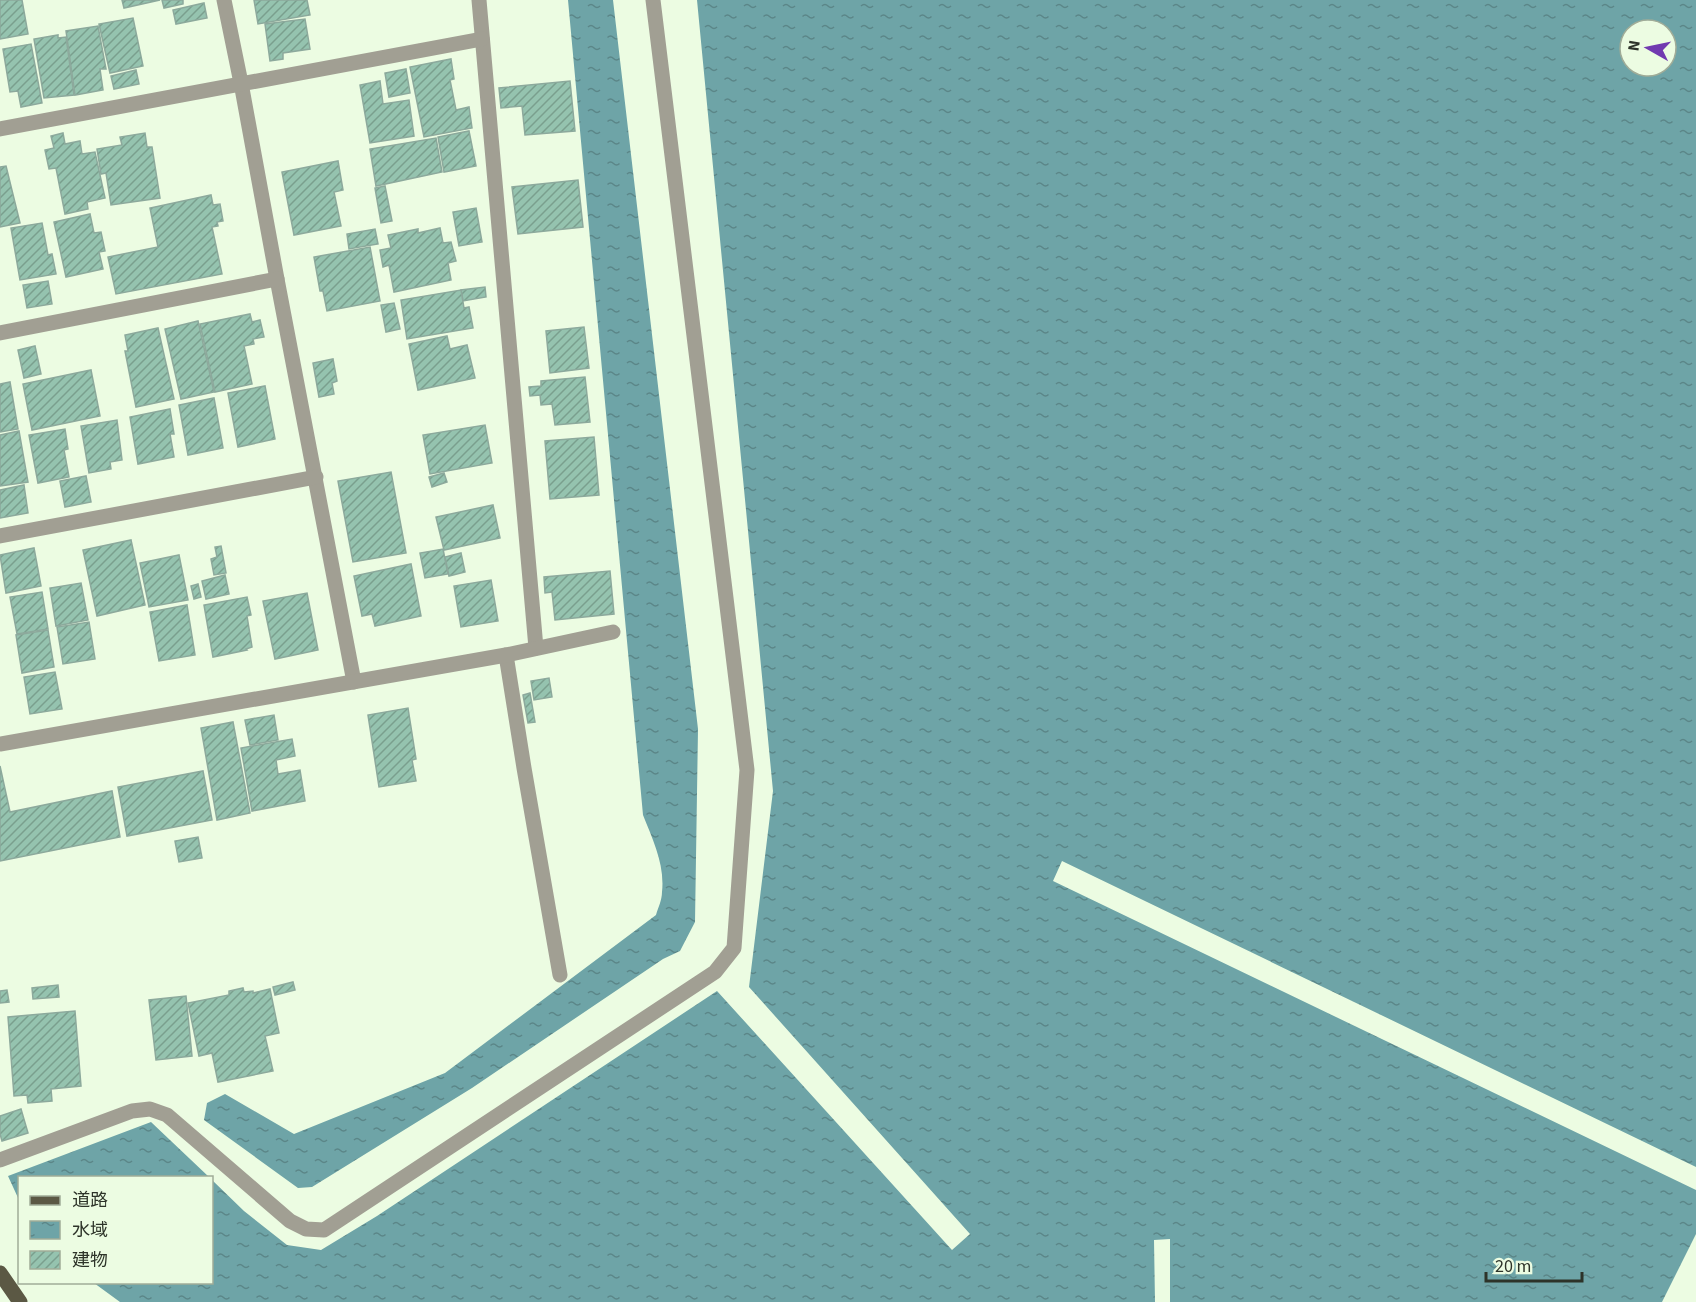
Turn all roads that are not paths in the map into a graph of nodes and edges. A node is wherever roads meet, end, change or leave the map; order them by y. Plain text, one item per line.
1 (224, 0) edge
2 (478, 0) edge
3 (653, 0) edge
4 (482, 39) junction
5 (242, 83) junction
6 (0, 129) edge
7 (277, 279) junction
8 (0, 333) edge
9 (316, 477) junction
10 (0, 536) edge
11 (613, 632) dead end
12 (536, 648) junction
13 (506, 655) junction
14 (354, 681) junction
15 (0, 744) edge
16 (560, 975) dead end
17 (0, 1160) edge
18 (0, 1273) edge
19 (20, 1302) edge

1 - 5 street
2 - 4 street
3 - 17 street
4 - 5 street
4 - 12 street
5 - 6 street
5 - 7 street
7 - 8 street
7 - 9 street
9 - 10 street
9 - 14 street
11 - 12 street
12 - 13 street
13 - 14 street
13 - 16 street
14 - 15 street
18 - 19 main road

